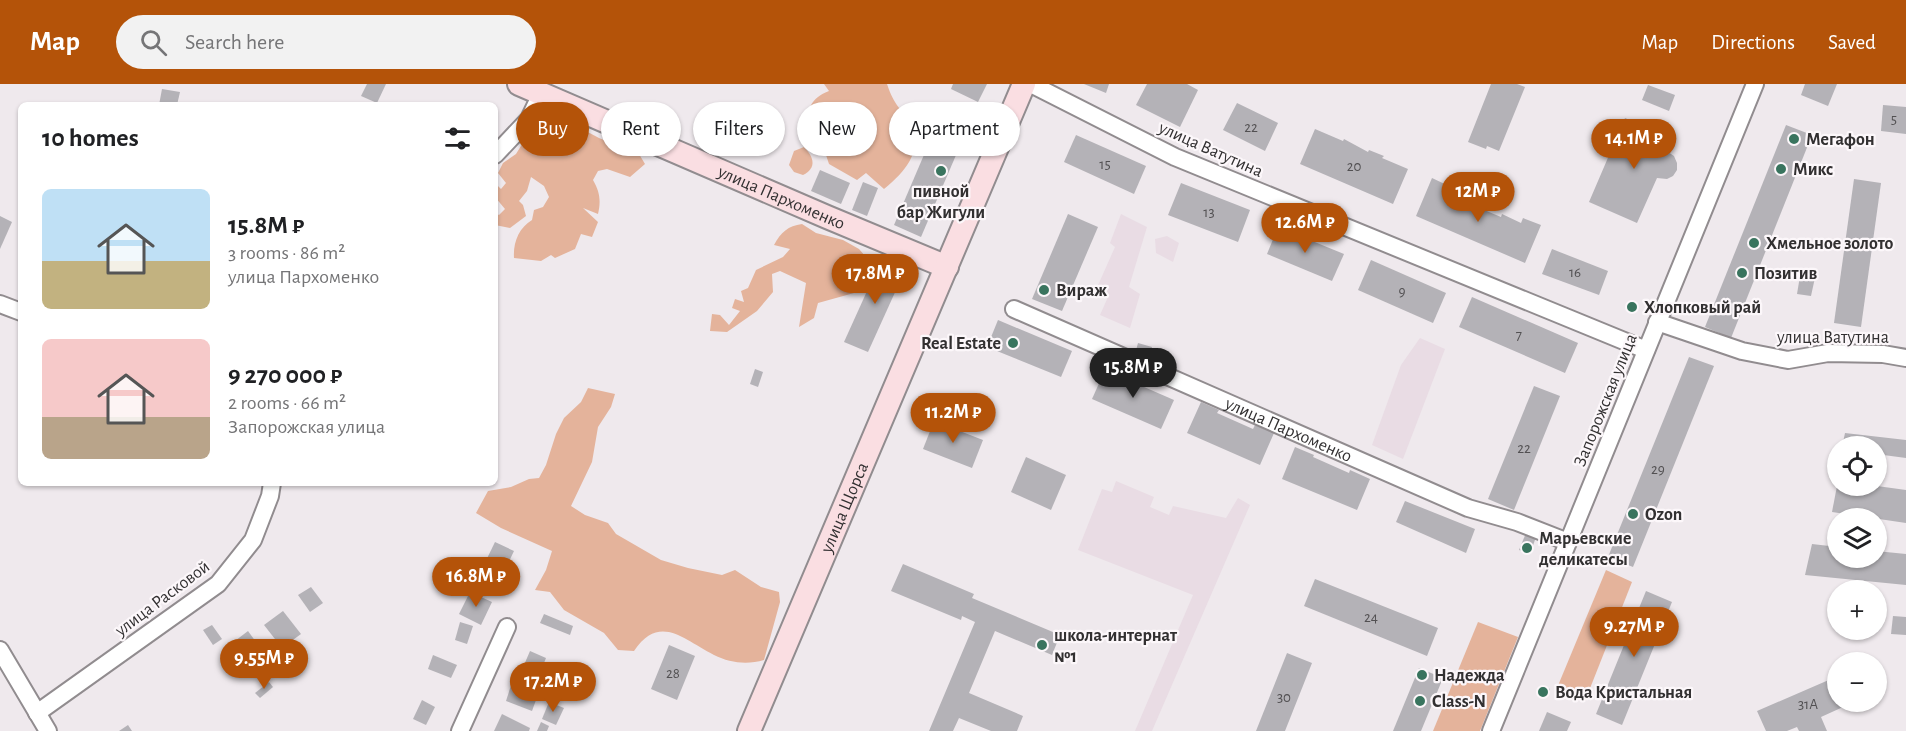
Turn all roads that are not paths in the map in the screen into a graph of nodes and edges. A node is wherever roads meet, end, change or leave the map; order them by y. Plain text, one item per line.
1 (519, 84) edge
2 (1024, 84) edge
3 (1031, 84) edge
4 (1755, 84) edge
5 (541, 94) junction
6 (498, 152) edge
7 (947, 267) junction
8 (0, 304) edge
9 (1014, 309) dead end
10 (18, 311) edge
11 (1657, 322) junction
12 (1646, 350) junction
13 (1906, 358) edge
14 (272, 486) edge
15 (1568, 542) junction
16 (507, 627) dead end
17 (0, 650) edge
18 (42, 725) edge
19 (460, 731) edge
20 (749, 731) edge
21 (1491, 731) edge

1 - 5 main road, улица Пархоменко
2 - 7 main road, улица Щорса
3 - 12 street, улица Ватутина
4 - 11 street, Запорожская улица
5 - 6 street
5 - 7 main road, улица Пархоменко
7 - 20 main road, улица Щорса
8 - 10 street
9 - 15 street, улица Пархоменко
11 - 12 street, Запорожская улица
11 - 13 street, улица Ватутина
12 - 15 street, Запорожская улица
14 - 18 street, улица Расковой
15 - 21 street, Запорожская улица
16 - 19 street
17 - 18 street

